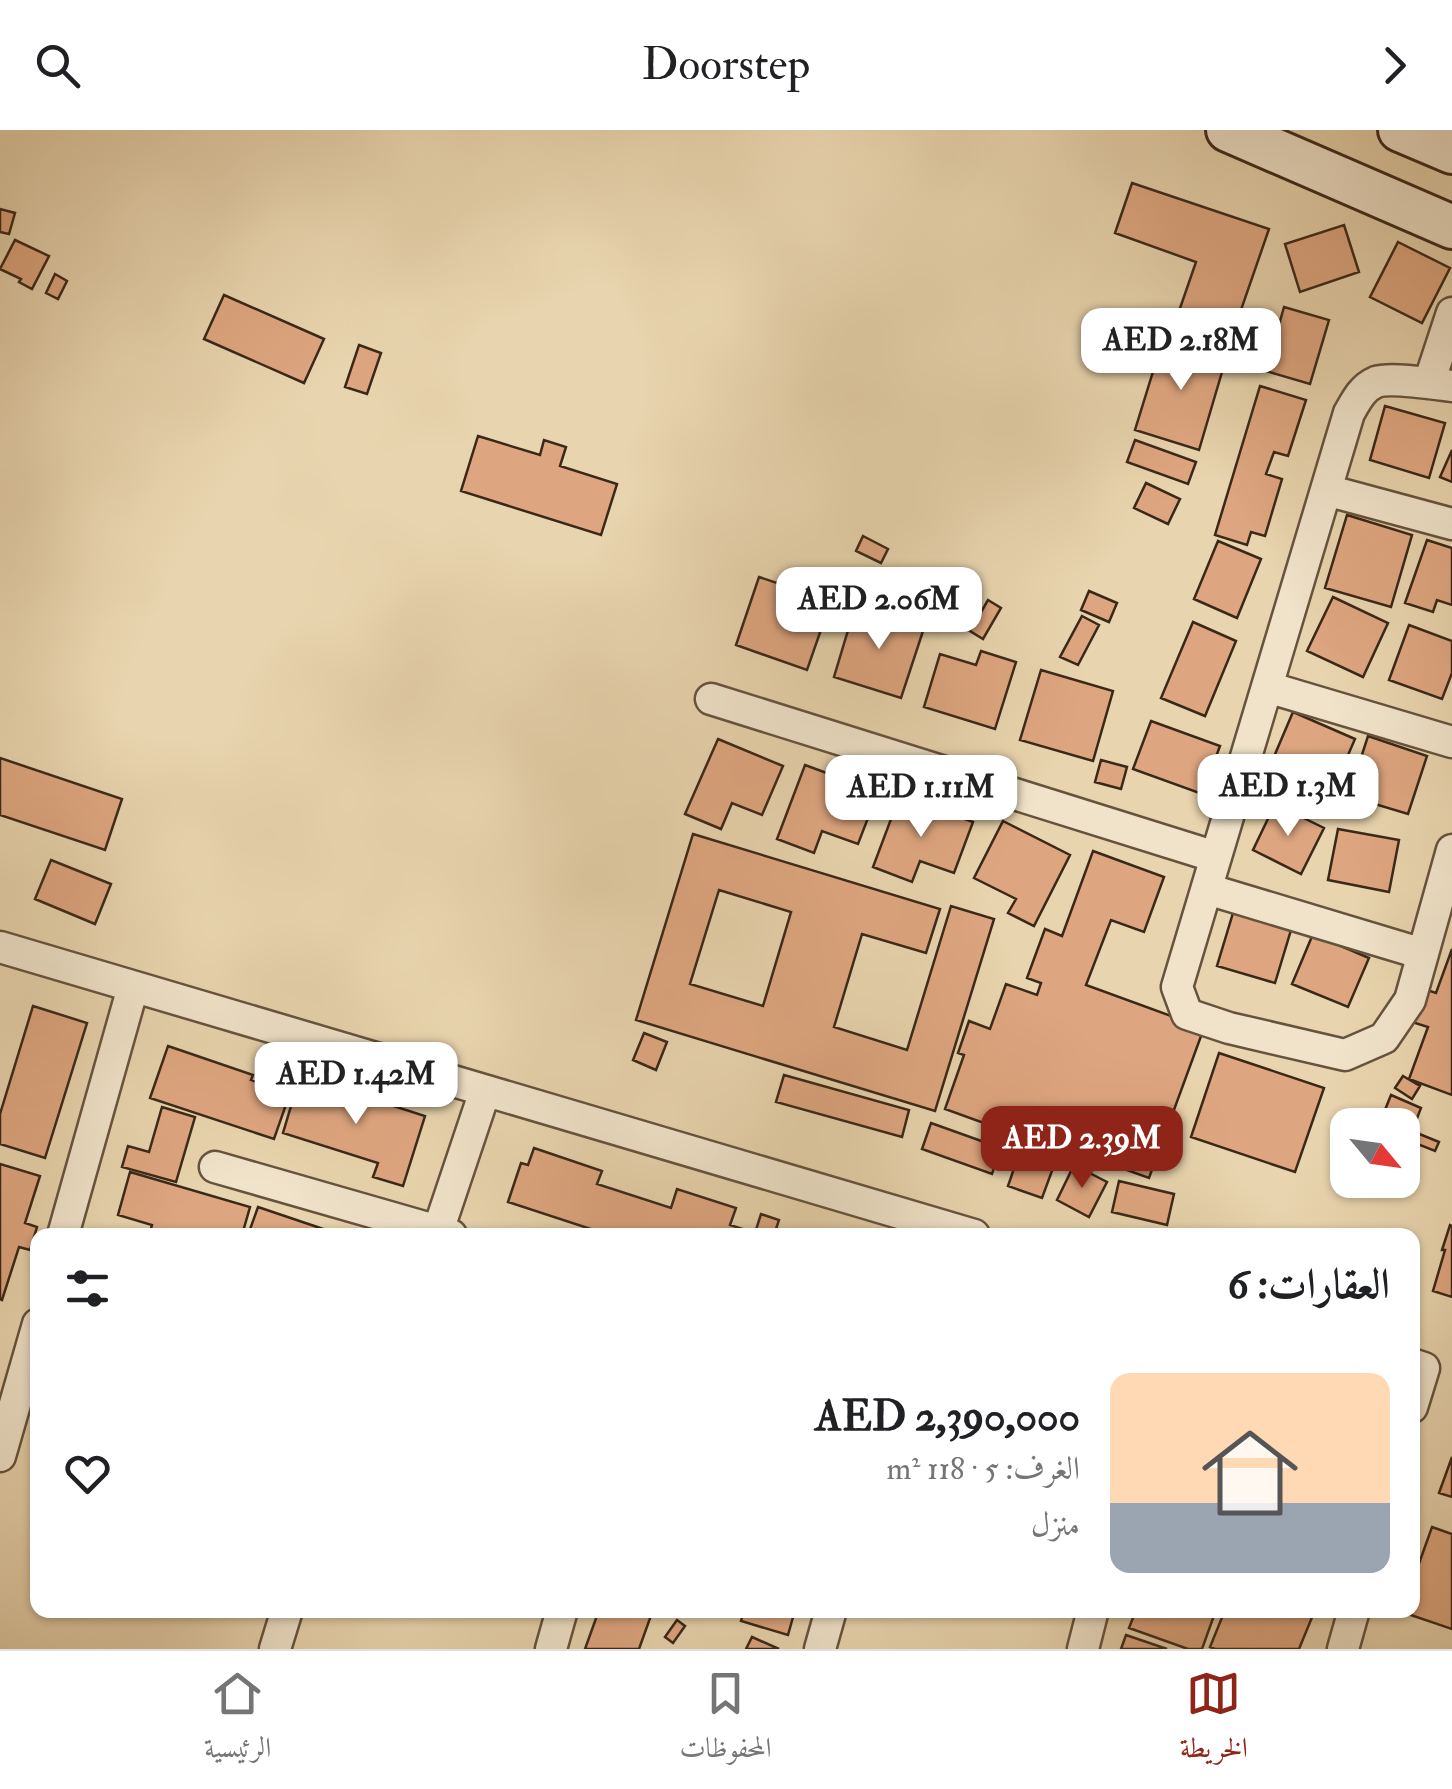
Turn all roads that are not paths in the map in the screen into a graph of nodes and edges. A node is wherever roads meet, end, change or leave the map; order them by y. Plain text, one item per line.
1 (1228, 130) edge
2 (1400, 130) edge
3 (1452, 152) edge
4 (1452, 227) edge
5 (1452, 314) edge
6 (1440, 385) edge
7 (1326, 490) junction
8 (1452, 524) edge
9 (1267, 687) junction
10 (711, 699) dead end
11 (1452, 742) edge
12 (1452, 850) edge
13 (1216, 858) junction
14 (1207, 889) junction
15 (0, 947) edge
16 (1423, 954) junction
17 (133, 987) junction
18 (485, 1090) junction
19 (215, 1167) dead end
20 (65, 1228) edge
21 (428, 1228) edge
22 (446, 1228) edge
23 (941, 1228) edge
24 (30, 1352) edge
25 (0, 1456) edge
26 (285, 1618) edge
27 (560, 1618) edge
28 (830, 1618) edge
29 (1091, 1618) edge
30 (1352, 1618) edge
31 (275, 1649) edge
32 (551, 1649) edge
33 (820, 1649) edge
34 (1083, 1649) edge
35 (1343, 1649) edge

1 - 4 street
2 - 3 street
5 - 6 street
6 - 7 street
7 - 8 street
7 - 9 street
9 - 11 street
9 - 13 street
10 - 13 street
12 - 16 street
13 - 14 street
14 - 16 street
14 - 16 street
15 - 17 street
17 - 18 street
17 - 20 street
18 - 22 street
18 - 23 street
19 - 21 street
24 - 25 street
26 - 31 street
27 - 32 street
28 - 33 street
29 - 34 street
30 - 35 street

